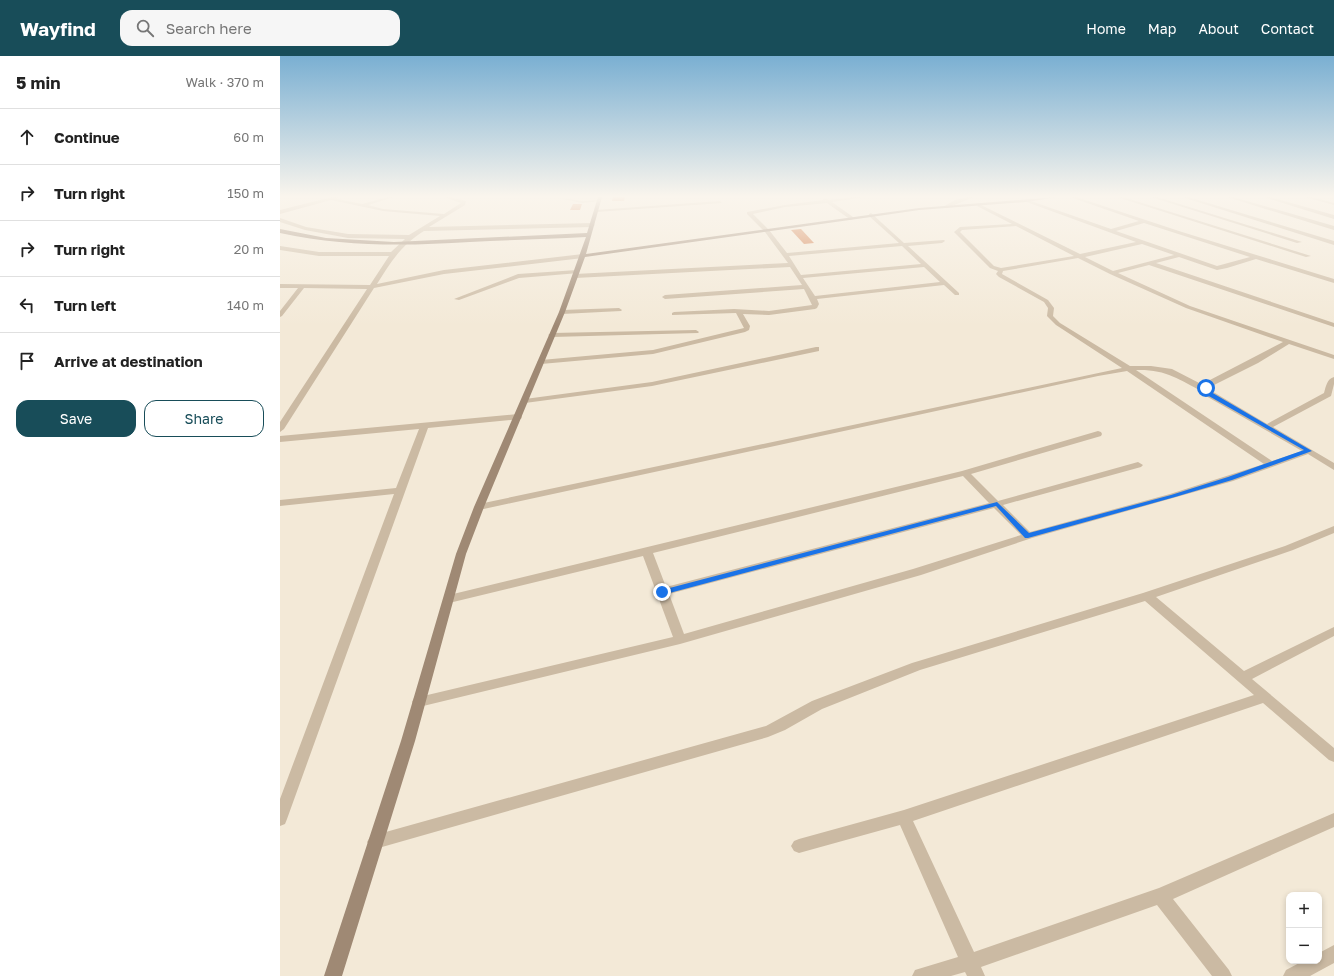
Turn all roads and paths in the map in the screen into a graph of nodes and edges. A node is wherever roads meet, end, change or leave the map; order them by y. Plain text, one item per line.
1 (296, 240) edge
2 (320, 240) edge
3 (407, 240) edge
4 (488, 240) edge
5 (587, 240) edge
6 (701, 240) edge
7 (774, 240) edge
8 (897, 240) edge
9 (966, 240) edge
10 (1046, 240) edge
11 (1136, 240) edge
12 (1201, 240) edge
13 (1257, 240) edge
14 (1292, 240) edge
15 (1324, 240) edge
16 (942, 241) dead end
17 (1142, 242) junction
18 (1299, 242) dead end
19 (1334, 243) edge
20 (901, 244) junction
21 (400, 246) junction
22 (280, 248) edge
23 (393, 254) junction
24 (785, 255) junction
25 (1179, 255) junction
26 (583, 256) junction
27 (1077, 256) junction
28 (1308, 256) dead end
29 (1255, 257) junction
30 (1150, 263) junction
31 (792, 265) junction
32 (926, 265) junction
33 (1001, 270) junction
34 (1112, 273) junction
35 (1334, 273) edge
36 (576, 274) junction
37 (799, 277) junction
38 (1324, 278) junction
39 (1334, 281) edge
40 (945, 283) junction
41 (280, 286) edge
42 (302, 287) junction
43 (372, 287) junction
44 (806, 287) junction
45 (957, 294) dead end
46 (665, 297) dead end
47 (813, 298) junction
48 (457, 299) dead end
49 (619, 310) dead end
50 (562, 312) junction
51 (739, 312) junction
52 (674, 314) dead end
53 (280, 315) edge
54 (1334, 325) edge
55 (696, 332) dead end
56 (552, 335) junction
57 (1288, 342) junction
58 (816, 349) dead end
59 (1334, 357) edge
60 (541, 362) junction
61 (1129, 369) junction
62 (1334, 379) edge
63 (1206, 390) junction
64 (525, 401) junction
65 (518, 417) junction
66 (424, 426) junction
67 (1267, 427) junction
68 (280, 429) edge
69 (1098, 434) dead end
70 (280, 439) edge
71 (1309, 451) junction
72 (1332, 463) edge
73 (1270, 464) junction
74 (1138, 465) dead end
75 (965, 473) junction
76 (400, 491) junction
77 (280, 503) edge
78 (997, 504) junction
79 (479, 508) junction
80 (1334, 529) edge
81 (1028, 536) junction
82 (647, 551) junction
83 (662, 592) junction
84 (1147, 596) junction
85 (448, 599) junction
86 (1334, 631) edge
87 (680, 640) junction
88 (1242, 678) junction
89 (1264, 697) junction
90 (419, 702) junction
91 (1334, 756) edge
92 (904, 817) junction
93 (280, 819) edge
94 (1334, 820) edge
95 (375, 842) junction
96 (798, 846) dead end
97 (1160, 896) junction
98 (1334, 954) edge
99 (973, 969) edge
100 (333, 976) edge
101 (921, 976) edge
102 (1223, 976) edge
103 (1292, 976) edge

1 - 21 street
2 - 21 street
3 - 21 street
4 - 21 street
5 - 26 street
6 - 26 street
7 - 24 street
8 - 20 street
9 - 33 street
10 - 27 street
11 - 17 street
12 - 29 street
13 - 28 street
14 - 18 street
15 - 19 street
16 - 20 street
17 - 25 street
17 - 27 street
20 - 24 street
20 - 32 street
21 - 23 street
22 - 23 street
23 - 43 street
24 - 31 street
25 - 29 street
25 - 30 street
26 - 36 street
26 - 43 street
27 - 33 street
27 - 34 street
29 - 38 street
30 - 34 street
30 - 54 street
31 - 36 street
31 - 37 street
32 - 37 street
32 - 40 street
33 - 61 street
34 - 57 street
35 - 38 street
36 - 48 street
36 - 50 street
37 - 44 street
38 - 39 street
40 - 45 street
40 - 47 street
41 - 42 street
42 - 43 street
42 - 53 street
43 - 68 street
44 - 46 street
44 - 47 street
47 - 51 street
49 - 50 street
50 - 56 street
51 - 52 street
51 - 60 street
55 - 56 street
56 - 60 street
57 - 59 street
57 - 63 street
58 - 64 street
60 - 64 street
61 - 63 street
61 - 73 street
61 - 79 street
62 - 67 street
63 - 67 street
64 - 65 street
65 - 66 street
65 - 79 street
66 - 70 street
66 - 76 street
67 - 71 street
69 - 75 street
71 - 72 street
71 - 73 street
73 - 81 street
74 - 78 street
75 - 78 street
75 - 82 street
76 - 77 street
76 - 93 street
78 - 81 street
78 - 83 street
79 - 85 street
80 - 84 street
81 - 87 street
82 - 83 street
82 - 85 street
83 - 87 street
84 - 88 street
84 - 95 street
85 - 90 street
86 - 88 street
87 - 90 street
88 - 89 street
89 - 91 street
89 - 92 street
90 - 95 street
92 - 96 street
92 - 99 street
94 - 97 street
95 - 100 street
97 - 99 street
97 - 102 street
98 - 103 street
99 - 101 street

